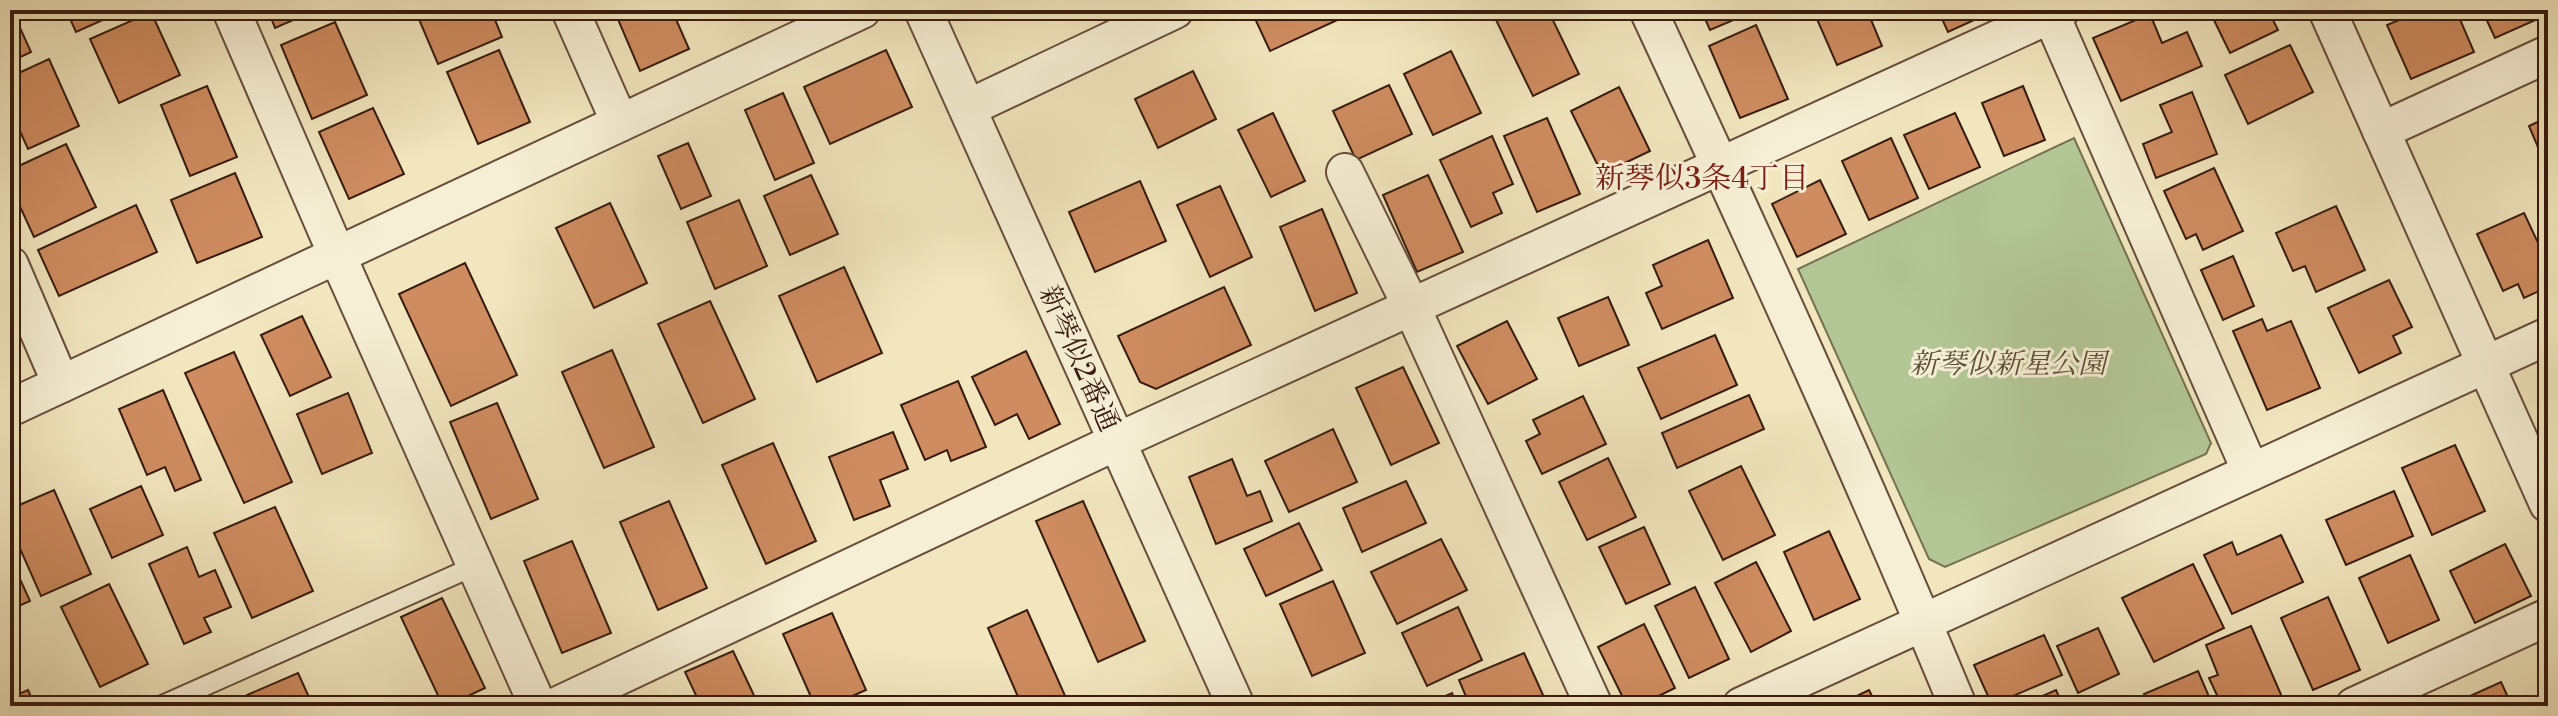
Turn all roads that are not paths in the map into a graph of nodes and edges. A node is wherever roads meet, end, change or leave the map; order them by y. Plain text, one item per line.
1 (231, 10) edge
2 (570, 10) edge
3 (862, 10) edge
4 (923, 10) edge
5 (1175, 10) edge
6 (1648, 10) edge
7 (2327, 10) edge
8 (2056, 12) edge
9 (2548, 54) edge
10 (968, 108) junction
11 (620, 123) junction
12 (2381, 131) junction
13 (1721, 166) junction
14 (1345, 172) dead end
15 (337, 255) junction
16 (10, 265) edge
17 (1412, 308) junction
18 (2548, 336) edge
19 (2486, 364) junction
20 (61, 384) junction
21 (10, 408) edge
22 (1118, 441) junction
23 (2251, 472) junction
24 (2548, 504) edge
25 (477, 565) junction
26 (2548, 617) edge
27 (1923, 623) junction
28 (160, 706) edge
29 (538, 706) edge
30 (556, 706) edge
31 (1236, 706) edge
32 (1594, 706) edge
33 (1741, 706) edge
34 (1958, 706) edge
35 (2354, 706) edge

1 - 15 street
2 - 11 street
3 - 11 street
4 - 10 street, 新琴似2番通
5 - 10 street
6 - 13 street
7 - 12 street
8 - 13 street
8 - 23 street
9 - 12 street
10 - 22 street, 新琴似2番通
11 - 15 street
12 - 19 street
13 - 17 street
13 - 27 street
14 - 17 street
15 - 20 street
15 - 25 street
16 - 20 street
17 - 22 street
17 - 32 street
18 - 19 street
19 - 23 street
19 - 24 street
20 - 21 street
22 - 30 street
22 - 31 street, 新琴似2番通
23 - 27 street
25 - 28 lane
25 - 29 street
26 - 35 street
27 - 33 street
27 - 34 street

